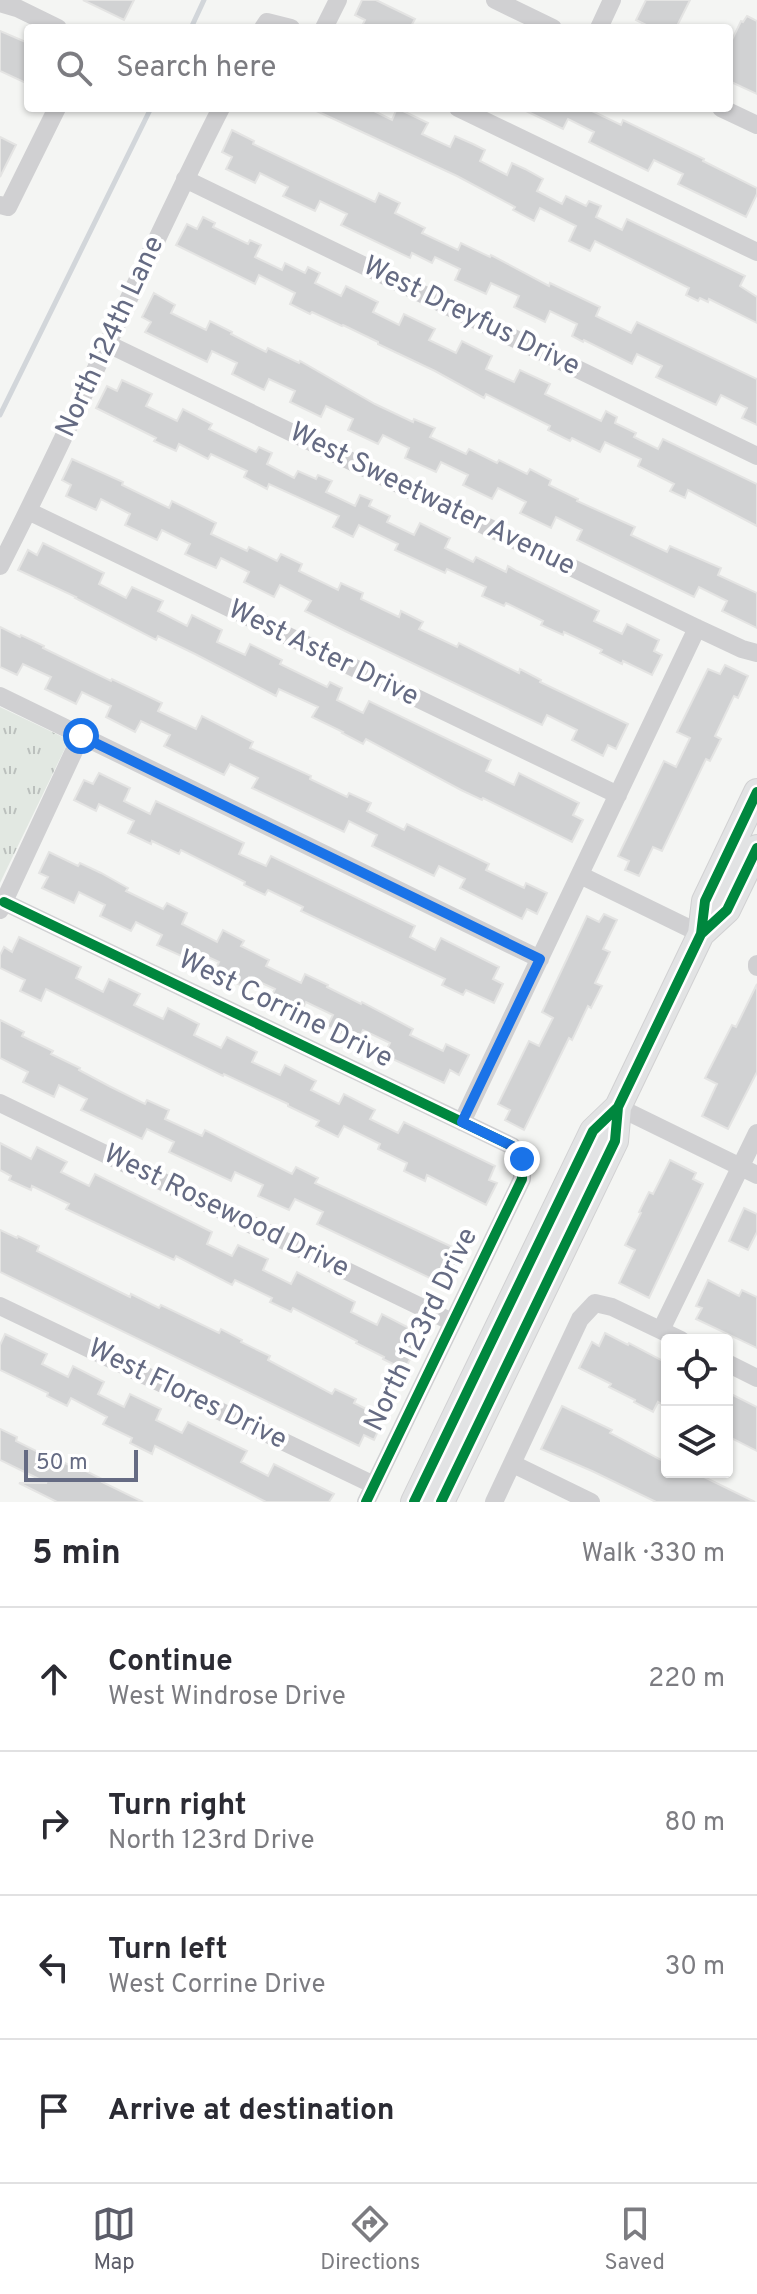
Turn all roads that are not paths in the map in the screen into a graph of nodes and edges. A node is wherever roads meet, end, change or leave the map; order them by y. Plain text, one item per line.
1 (338, 0) edge
2 (495, 0) edge
3 (612, 0) edge
4 (0, 3) edge
5 (50, 24) edge
6 (326, 24) edge
7 (545, 24) edge
8 (601, 24) edge
9 (55, 112) edge
10 (219, 112) edge
11 (466, 112) edge
12 (729, 112) edge
13 (757, 125) edge
14 (185, 179) junction
15 (4, 206) edge
16 (757, 252) edge
17 (108, 344) junction
18 (757, 456) edge
19 (28, 511) junction
20 (0, 566) edge
21 (697, 628) junction
22 (757, 653) edge
23 (0, 696) edge
24 (81, 736) junction
25 (757, 792) edge
26 (618, 795) junction
27 (757, 848) edge
28 (580, 875) junction
29 (2, 906) edge
30 (701, 934) junction
31 (540, 959) junction
32 (0, 1103) edge
33 (618, 1107) junction
34 (462, 1122) junction
35 (757, 1133) edge
36 (749, 1171) edge
37 (522, 1179) joint
38 (0, 1306) edge
39 (452, 1322) junction
40 (661, 1330) junction
41 (669, 1334) edge
42 (733, 1366) edge
43 (757, 1378) edge
44 (513, 1464) junction
45 (374, 1485) junction
46 (366, 1502) edge
47 (414, 1502) edge
48 (441, 1502) edge
49 (494, 1502) edge
50 (591, 1502) edge

1 - 6 street
2 - 7 street
3 - 8 street
4 - 5 street
9 - 15 street
10 - 14 street, North 124th Lane
11 - 16 street
12 - 13 street
14 - 17 street, North 124th Lane
14 - 18 street, West Dreyfus Drive
17 - 19 street, North 124th Lane
17 - 21 street, West Sweetwater Avenue
19 - 20 street, North 124th Lane
19 - 26 street, West Aster Drive
21 - 22 street, West Sweetwater Avenue
21 - 26 street
23 - 24 street
24 - 29 street
24 - 31 street
25 - 30 main road
26 - 28 street
27 - 30 main road
28 - 30 street
28 - 31 street
29 - 34 street, West Corrine Drive
30 - 33 main road
31 - 34 street
32 - 39 street, West Rosewood Drive
33 - 36 street
33 - 47 main road
33 - 48 main road
34 - 37 street, West Corrine Drive
35 - 36 street
36 - 40 street
37 - 39 street, North 123rd Drive
38 - 45 street, West Flores Drive
39 - 45 street, North 123rd Drive
40 - 41 street
40 - 44 street
42 - 43 street
44 - 49 street
44 - 50 street
45 - 46 street, North 123rd Drive

